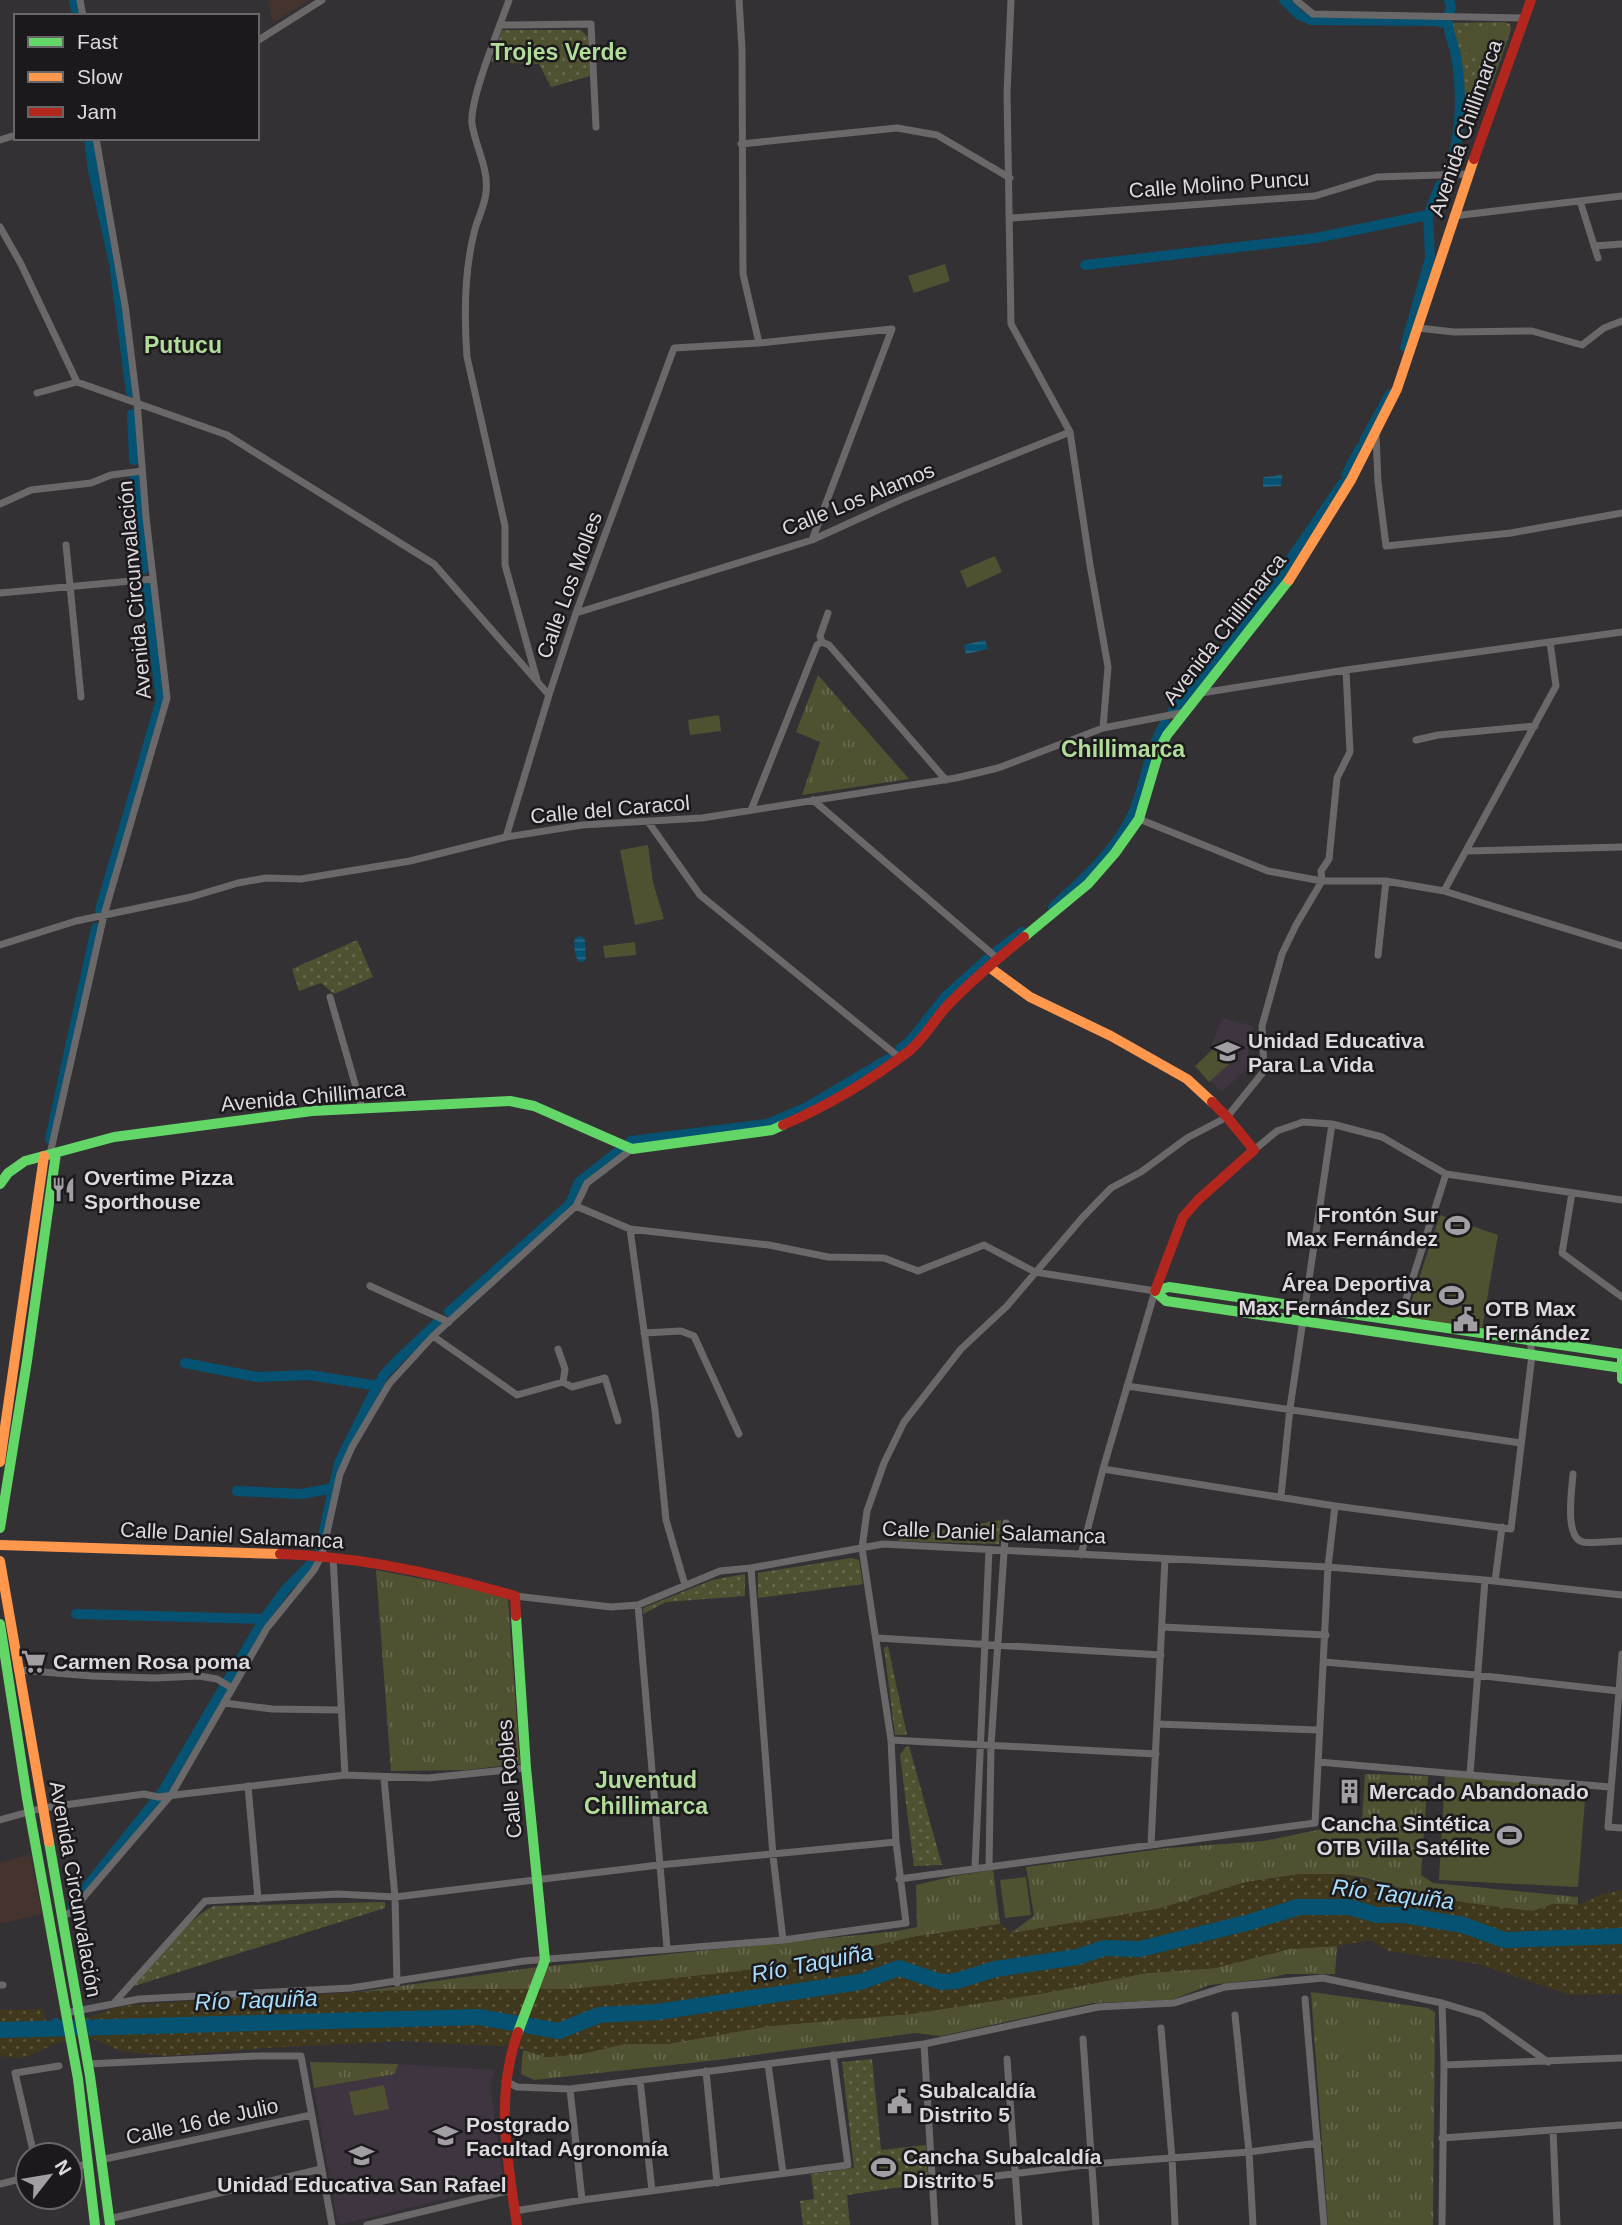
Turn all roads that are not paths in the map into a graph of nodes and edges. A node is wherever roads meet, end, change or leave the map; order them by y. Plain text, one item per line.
1 (322, 0) edge
2 (509, 0) edge
3 (739, 0) edge
4 (1011, 0) edge
5 (1296, 0) edge
6 (1531, 0) edge
7 (1524, 18) junction
8 (500, 25) junction
9 (259, 40) edge
10 (596, 127) dead end
11 (96, 140) edge
12 (741, 144) junction
13 (1469, 174) junction
14 (1010, 178) junction
15 (1622, 197) edge
16 (1580, 201) junction
17 (1453, 216) junction
18 (1011, 218) junction
19 (0, 226) edge
20 (1622, 244) edge
21 (1594, 246) junction
22 (1598, 258) dead end
23 (1622, 321) edge
24 (1418, 328) junction
25 (759, 343) junction
26 (77, 382) junction
27 (37, 394) dead end
28 (137, 402) junction
29 (1070, 432) junction
30 (1376, 434) junction
31 (142, 471) junction
32 (0, 504) edge
33 (1622, 513) edge
34 (812, 540) junction
35 (66, 545) dead end
36 (153, 579) junction
37 (70, 586) junction
38 (0, 593) edge
39 (576, 613) junction
40 (828, 613) dead end
41 (1622, 632) edge
42 (822, 642) junction
43 (1550, 642) junction
44 (1346, 670) junction
45 (537, 680) junction
46 (1197, 694) junction
47 (549, 695) junction
48 (81, 697) dead end
49 (1181, 713) junction
50 (1535, 726) junction
51 (1103, 729) junction
52 (1416, 740) dead end
53 (946, 780) junction
54 (813, 800) junction
55 (751, 810) junction
56 (1139, 819) junction
57 (649, 823) junction
58 (506, 837) junction
59 (1622, 847) edge
60 (1468, 850) junction
61 (1322, 881) junction
62 (1386, 881) junction
63 (1444, 891) junction
64 (104, 915) junction
65 (0, 945) edge
66 (1622, 946) edge
67 (1378, 955) dead end
68 (998, 959) junction
69 (989, 967) junction
70 (330, 997) dead end
71 (900, 1058) junction
72 (362, 1108) junction
73 (1227, 1117) junction
74 (1332, 1124) junction
75 (632, 1149) junction
76 (1254, 1150) junction
77 (50, 1154) junction
78 (1446, 1174) junction
79 (0, 1184) edge
80 (1572, 1193) junction
81 (1622, 1200) edge
82 (576, 1206) junction
83 (630, 1229) junction
84 (1035, 1272) junction
85 (370, 1286) dead end
86 (1155, 1291) junction
87 (1622, 1297) edge
88 (1304, 1308) junction
89 (1302, 1321) junction
90 (1399, 1321) junction
91 (449, 1322) junction
92 (644, 1333) junction
93 (433, 1336) junction
94 (1530, 1340) junction
95 (558, 1349) dead end
96 (1622, 1354) edge
97 (1532, 1355) junction
98 (1622, 1368) edge
99 (1622, 1379) edge
100 (563, 1382) junction
101 (1128, 1386) junction
102 (1290, 1408) junction
103 (618, 1421) dead end
104 (739, 1434) dead end
105 (1521, 1443) junction
106 (0, 1462) edge
107 (1103, 1469) junction
108 (1573, 1475) dead end
109 (1281, 1496) junction
110 (1335, 1506) junction
111 (1006, 1523) dead end
112 (1502, 1527) junction
113 (0, 1528) edge
114 (1622, 1541) edge
115 (0, 1545) edge
116 (862, 1548) junction
117 (989, 1550) junction
118 (1003, 1551) junction
119 (1081, 1555) junction
120 (328, 1556) junction
121 (1165, 1559) junction
122 (0, 1561) edge
123 (1328, 1567) junction
124 (751, 1568) junction
125 (1485, 1580) junction
126 (1495, 1581) junction
127 (685, 1585) junction
128 (1622, 1595) edge
129 (515, 1596) junction
130 (638, 1605) junction
131 (0, 1625) edge
132 (1162, 1627) junction
133 (1326, 1635) junction
134 (877, 1638) junction
135 (984, 1644) junction
136 (997, 1645) junction
137 (1622, 1654) edge
138 (1161, 1655) junction
139 (1324, 1662) junction
140 (19, 1670) junction
141 (1476, 1675) junction
142 (232, 1688) junction
143 (1618, 1691) junction
144 (224, 1703) junction
145 (341, 1710) junction
146 (1157, 1724) junction
147 (1318, 1730) junction
148 (891, 1740) junction
149 (980, 1745) junction
150 (991, 1745) junction
151 (1618, 1749) edge
152 (1156, 1754) junction
153 (1318, 1762) junction
154 (526, 1768) junction
155 (1469, 1773) junction
156 (345, 1775) junction
157 (384, 1778) junction
158 (248, 1786) junction
159 (1610, 1787) junction
160 (171, 1795) junction
161 (43, 1808) junction
162 (30, 1812) junction
163 (0, 1820) edge
164 (1622, 1828) edge
165 (896, 1842) junction
166 (1151, 1844) junction
167 (773, 1856) junction
168 (659, 1865) junction
169 (989, 1866) junction
170 (975, 1868) junction
171 (899, 1880) junction
172 (536, 1881) junction
173 (395, 1897) junction
174 (258, 1899) junction
175 (61, 1917) junction
176 (783, 1940) junction
177 (667, 1948) junction
178 (545, 1960) junction
179 (397, 1983) junction
180 (1305, 1999) dead end
181 (1442, 2003) junction
182 (114, 2004) junction
183 (1236, 2015) dead end
184 (72, 2016) junction
185 (1161, 2028) dead end
186 (1083, 2039) dead end
187 (77, 2044) junction
188 (924, 2044) junction
189 (833, 2056) junction
190 (1622, 2058) edge
191 (1007, 2059) dead end
192 (1548, 2062) junction
193 (87, 2064) junction
194 (768, 2064) junction
195 (1444, 2065) junction
196 (60, 2066) dead end
197 (706, 2071) junction
198 (640, 2080) junction
199 (505, 2081) junction
200 (570, 2089) junction
201 (311, 2115) junction
202 (1622, 2125) edge
203 (1553, 2130) junction
204 (1442, 2138) junction
205 (31, 2141) edge
206 (1318, 2143) junction
207 (1249, 2152) junction
208 (1172, 2158) junction
209 (100, 2160) junction
210 (88, 2164) junction
211 (1093, 2164) junction
212 (84, 2165) edge
213 (321, 2169) junction
214 (783, 2173) junction
215 (1015, 2173) junction
216 (717, 2183) junction
217 (932, 2184) junction
218 (512, 2190) junction
219 (652, 2191) junction
220 (582, 2200) junction
221 (515, 2211) junction
222 (403, 2221) edge
223 (109, 2222) edge
224 (95, 2225) edge
225 (332, 2225) edge
226 (368, 2225) edge
227 (517, 2225) edge
228 (935, 2225) edge
229 (1019, 2225) edge
230 (1096, 2225) edge
231 (1175, 2225) edge
232 (1252, 2225) edge
233 (1324, 2225) edge
234 (1441, 2225) edge
235 (1557, 2225) edge

1 - 9 street
2 - 8 street
3 - 12 street
4 - 14 street
5 - 7 street
6 - 7 street, Avenida Chillimarca
7 - 13 street, Avenida Chillimarca
8 - 10 street
8 - 45 street
11 - 28 street, Avenida Circunvalación
12 - 14 street
12 - 25 street
13 - 17 street, Avenida Chillimarca
13 - 18 street, Calle Molino Puncu
14 - 18 street
15 - 16 street
16 - 17 street
16 - 21 street
17 - 24 street, Avenida Chillimarca
18 - 29 street
19 - 26 street
20 - 21 street
21 - 22 street
23 - 24 street
24 - 30 street, Avenida Chillimarca
25 - 34 street
25 - 39 street, Calle Los Molles
26 - 27 street
26 - 28 street
28 - 31 street, Avenida Circunvalación
28 - 45 street
29 - 34 street, Calle Los Alamos
29 - 51 street
30 - 33 street
30 - 46 street, Avenida Chillimarca
31 - 32 street
31 - 36 street, Avenida Circunvalación
34 - 39 street, Calle Los Alamos
35 - 37 street
36 - 37 street
36 - 64 street, Avenida Circunvalación
37 - 38 street
37 - 48 street
39 - 47 street, Calle Los Molles
40 - 42 street
41 - 43 street
42 - 53 street
42 - 55 street
43 - 44 street
43 - 50 street
44 - 46 street
44 - 61 street
45 - 47 street
46 - 49 street, Avenida Chillimarca
47 - 58 street, Calle Los Molles
49 - 51 street, Calle del Caracol
49 - 56 street, Avenida Chillimarca
50 - 52 street
50 - 60 street
51 - 53 street, Calle del Caracol
53 - 54 street, Calle del Caracol
54 - 55 street, Calle del Caracol
54 - 68 street
55 - 57 street, Calle del Caracol
56 - 61 street
56 - 68 street, Avenida Chillimarca
57 - 58 street, Calle del Caracol
57 - 71 street
58 - 64 street, Calle del Caracol
59 - 60 street
60 - 63 street
61 - 62 street
61 - 73 street
62 - 63 street
62 - 67 street
63 - 66 street
64 - 65 street, Calle del Caracol
64 - 77 street, Avenida Circunvalación
68 - 69 street, Avenida Chillimarca
69 - 71 street, Avenida Chillimarca
69 - 73 street
70 - 72 street
71 - 75 street, Avenida Chillimarca
72 - 75 street, Avenida Chillimarca
72 - 77 street, Avenida Chillimarca
73 - 76 street
73 - 84 street
74 - 76 street
74 - 78 street
74 - 88 street
75 - 82 street, Avenida Chillimarca
76 - 86 street
77 - 79 street, Avenida Chillimarca
77 - 106 street, Avenida Circunvalación
77 - 113 street, Avenida Circunvalación
78 - 80 street
78 - 90 street
80 - 81 street
80 - 87 street
82 - 83 street
82 - 91 street, Avenida Chillimarca
83 - 84 street
83 - 92 street
84 - 86 street
84 - 116 street
85 - 91 street
86 - 88 street
86 - 89 street
86 - 101 street
88 - 89 street
88 - 90 street
89 - 97 street
89 - 102 street
90 - 94 street
91 - 93 street, Avenida Chillimarca
92 - 104 street
92 - 127 street
93 - 100 street
93 - 120 street, Avenida Chillimarca
94 - 96 street
94 - 97 street
95 - 100 street
96 - 98 street
97 - 98 street
97 - 105 street
98 - 99 street
100 - 103 street
101 - 102 street
101 - 107 street
102 - 105 street
102 - 109 street
105 - 112 street
107 - 109 street
107 - 119 street
108 - 114 street
109 - 110 street
110 - 112 street
110 - 123 street
111 - 118 street
112 - 126 street
115 - 120 street, Calle Daniel Salamanca
116 - 117 street, Calle Daniel Salamanca
116 - 124 street, Calle Daniel Salamanca
116 - 134 street
117 - 118 street, Calle Daniel Salamanca
117 - 135 street
118 - 119 street, Calle Daniel Salamanca
118 - 136 street
119 - 121 street, Calle Daniel Salamanca
120 - 129 street, Calle Daniel Salamanca
120 - 142 street
120 - 145 street
121 - 123 street, Calle Daniel Salamanca
121 - 132 street
122 - 140 street, Avenida Circunvalación
123 - 125 street, Calle Daniel Salamanca
123 - 133 street
124 - 127 street, Calle Daniel Salamanca
124 - 167 street
125 - 126 street, Calle Daniel Salamanca
125 - 141 street
126 - 128 street, Calle Daniel Salamanca
127 - 130 street, Calle Daniel Salamanca
129 - 130 street, Calle Daniel Salamanca
129 - 154 street, Calle Robles
130 - 168 street
131 - 162 street, Avenida Circunvalación
132 - 133 street
132 - 138 street
133 - 139 street
134 - 135 street
134 - 148 street
135 - 136 street
135 - 149 street
136 - 138 street
136 - 150 street
137 - 143 street
138 - 146 street
139 - 141 street
139 - 147 street
140 - 142 street
140 - 161 street, Avenida Circunvalación
141 - 143 street
141 - 155 street
142 - 144 street
143 - 151 street
144 - 145 street
144 - 160 street
145 - 156 street
146 - 147 street
146 - 152 street
147 - 153 street
148 - 149 street
148 - 165 street
149 - 150 street
149 - 170 street
150 - 152 street
150 - 169 street
151 - 159 street
152 - 166 street
153 - 155 street
153 - 166 street
154 - 157 street
154 - 172 street, Calle Robles
155 - 159 street
156 - 157 street
156 - 158 street
157 - 173 street
158 - 160 street
158 - 174 street
159 - 164 street
160 - 161 street
160 - 175 street
161 - 162 street
161 - 175 street, Avenida Circunvalación
162 - 163 street
162 - 184 street, Avenida Circunvalación
165 - 167 street
165 - 171 street
166 - 169 street
167 - 168 street
167 - 176 street
168 - 172 street
168 - 177 street
169 - 170 street
170 - 171 street
171 - 176 street
172 - 173 street
172 - 178 street, Calle Robles
173 - 174 street
173 - 179 street
174 - 182 street
175 - 184 street, Avenida Circunvalación
176 - 177 street
177 - 178 street
178 - 179 street
178 - 199 street
179 - 182 street
180 - 206 street
181 - 188 street
181 - 192 street
181 - 195 street
182 - 184 street
183 - 207 street
184 - 187 street, Avenida Circunvalación
185 - 208 street
186 - 211 street
187 - 193 street, Avenida Circunvalación
187 - 210 street, Avenida Circunvalación
188 - 189 street
188 - 217 street
189 - 194 street
189 - 214 street
190 - 192 street
191 - 215 street
192 - 195 street
193 - 201 street
193 - 209 street, Avenida Circunvalación
194 - 197 street
194 - 214 street
195 - 204 street
196 - 205 street
197 - 198 street
197 - 216 street
198 - 200 street
198 - 219 street
199 - 200 street
199 - 218 street
200 - 220 street
201 - 209 street, Calle 16 de Julio
201 - 213 street
202 - 203 street
203 - 204 street
203 - 235 street
204 - 234 street
206 - 207 street
206 - 233 street
207 - 208 street
207 - 232 street
208 - 211 street
208 - 231 street
209 - 223 street, Avenida Circunvalación
210 - 212 street
210 - 224 street, Avenida Circunvalación
211 - 215 street
211 - 230 street
213 - 223 street
213 - 225 street
214 - 216 street
215 - 217 street
215 - 229 street
216 - 219 street
217 - 228 street
218 - 221 street
218 - 222 street
219 - 220 street
220 - 221 street
221 - 227 street
222 - 226 street

